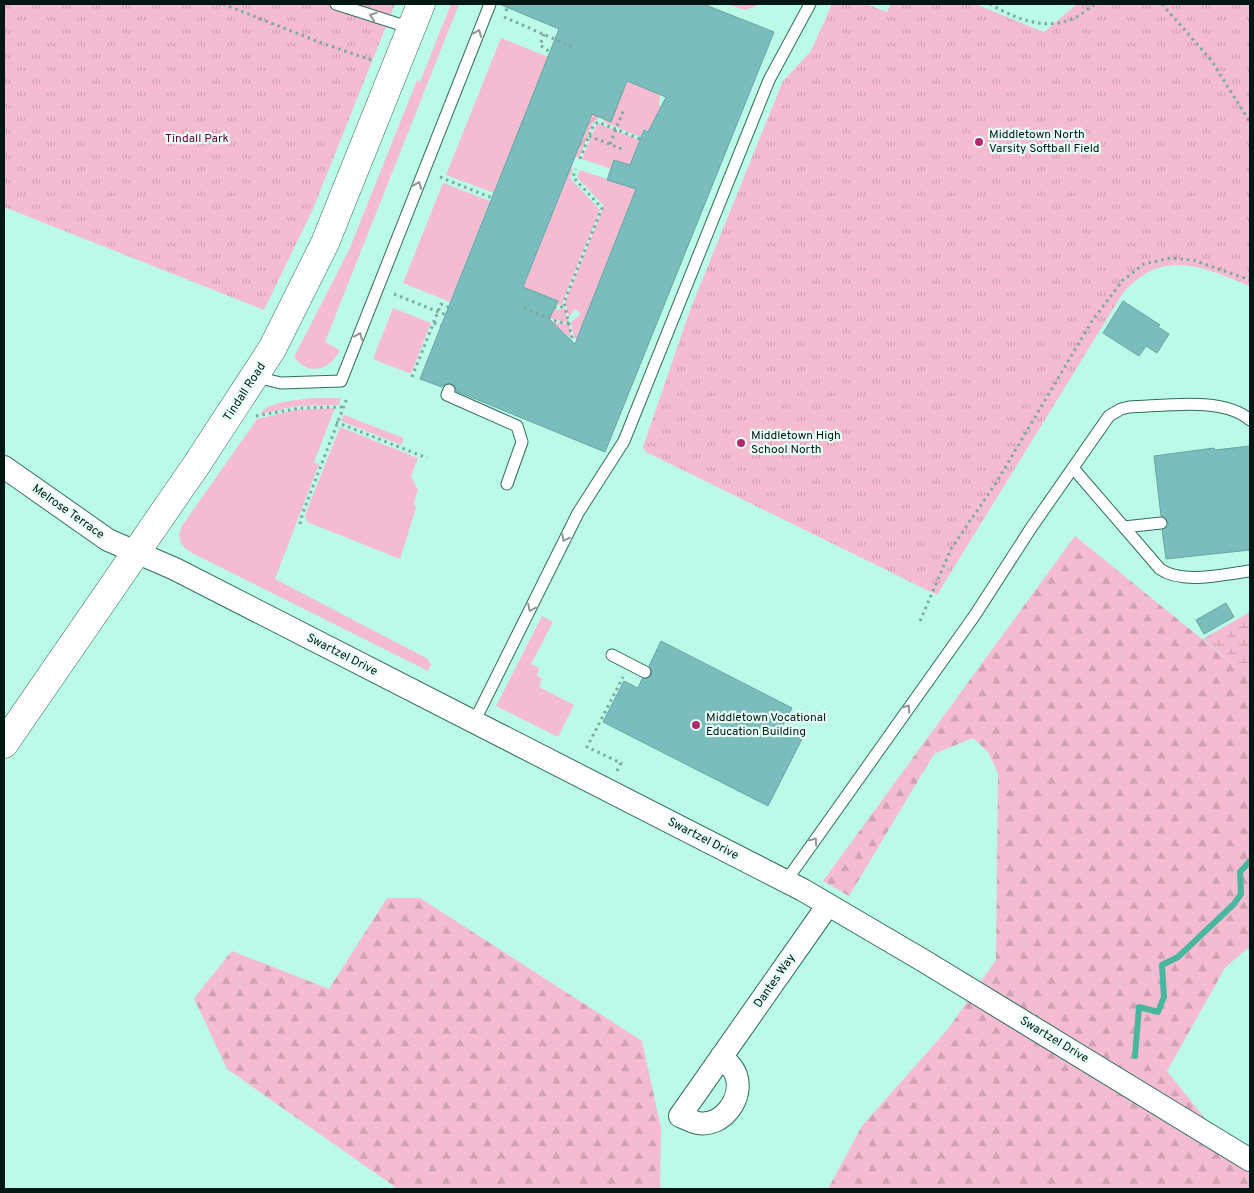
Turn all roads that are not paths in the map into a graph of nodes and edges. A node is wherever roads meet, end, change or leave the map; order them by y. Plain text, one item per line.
1 (336, 4) edge
2 (490, 4) edge
3 (810, 4) edge
4 (416, 16) edge
5 (256, 377) junction
6 (449, 390) dead end
7 (1250, 420) edge
8 (4, 467) edge
9 (1073, 468) junction
10 (507, 484) dead end
11 (1162, 523) dead end
12 (1124, 527) junction
13 (136, 552) junction
14 (1250, 571) edge
15 (612, 655) dead end
16 (645, 672) dead end
17 (474, 722) junction
18 (4, 744) edge
19 (786, 881) junction
20 (828, 904) junction
21 (721, 1057) dead end
22 (1250, 1160) edge

4 -> 1 lane
5 -> 2 lane
3 -> 17 lane
4 - 5 street, Tindall Road
5 - 13 street, Tindall Road
6 - 10 lane
7 - 9 lane
8 - 13 street, Melrose Terrace
9 - 12 lane
19 -> 9 lane
11 - 12 lane
12 - 14 lane
13 - 17 street, Swartzel Drive
13 - 18 street, Tindall Road
15 - 16 lane
17 - 19 street, Swartzel Drive
19 - 20 street, Swartzel Drive
20 - 21 street, Dantes Way
20 - 22 street, Swartzel Drive

